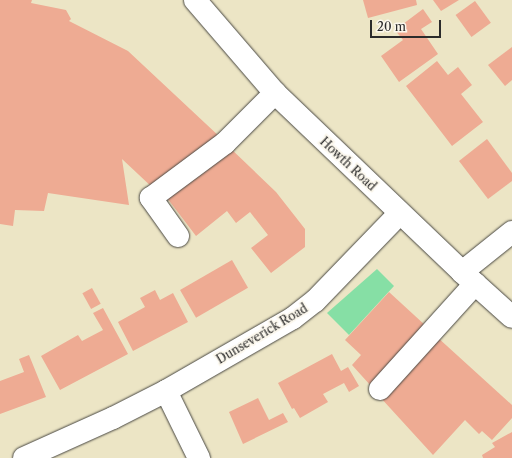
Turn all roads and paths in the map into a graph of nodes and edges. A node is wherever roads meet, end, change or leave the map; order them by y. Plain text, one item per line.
1 (195, 0) edge
2 (219, 0) edge
3 (214, 21) junction
4 (275, 93) junction
5 (400, 213) junction
6 (512, 232) edge
7 (178, 236) dead end
8 (468, 278) junction
9 (512, 317) edge
10 (380, 388) dead end
11 (166, 391) junction
12 (24, 458) edge
13 (199, 458) edge

1 - 3 street, Howth Road
2 - 3 street
3 - 4 street, Howth Road
4 - 5 street, Howth Road
4 - 7 street
5 - 8 street, Howth Road
5 - 11 street, Dunseverick Road
6 - 8 street
8 - 9 street, Howth Road
8 - 10 street
11 - 12 street, Dunseverick Road
11 - 13 street

